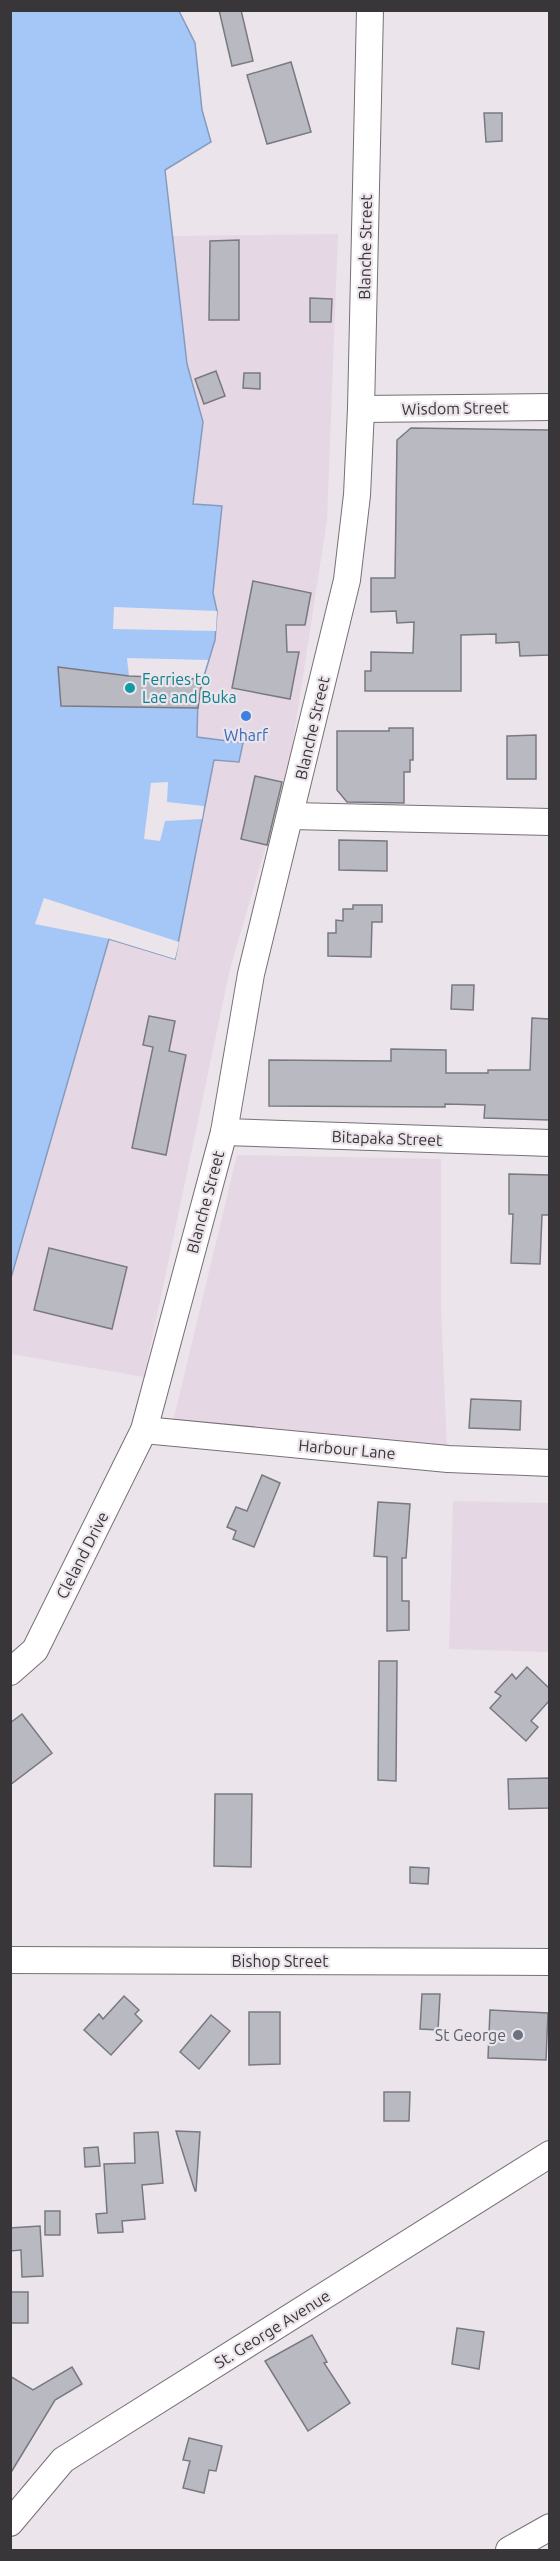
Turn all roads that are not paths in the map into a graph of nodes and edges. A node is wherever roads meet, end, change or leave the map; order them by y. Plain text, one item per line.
1 (370, 10) edge
2 (549, 407) edge
3 (361, 409) junction
4 (291, 816) junction
5 (549, 822) edge
6 (224, 1132) junction
7 (549, 1143) edge
8 (144, 1430) junction
9 (549, 1463) edge
10 (10, 1672) edge
11 (10, 1960) edge
12 (549, 1962) edge
13 (549, 2154) edge
14 (10, 2523) edge
15 (549, 2527) edge
16 (509, 2550) edge

1 - 3 street, Blanche Street
2 - 3 street, Wisdom Street
3 - 4 street, Blanche Street
4 - 5 street
4 - 6 street, Blanche Street
6 - 7 street, Bitapaka Street
6 - 8 street, Blanche Street
8 - 9 street, Harbour Lane
8 - 10 street, Cleland Drive
11 - 12 street, Bishop Street
13 - 14 street, St. George Avenue
15 - 16 street

